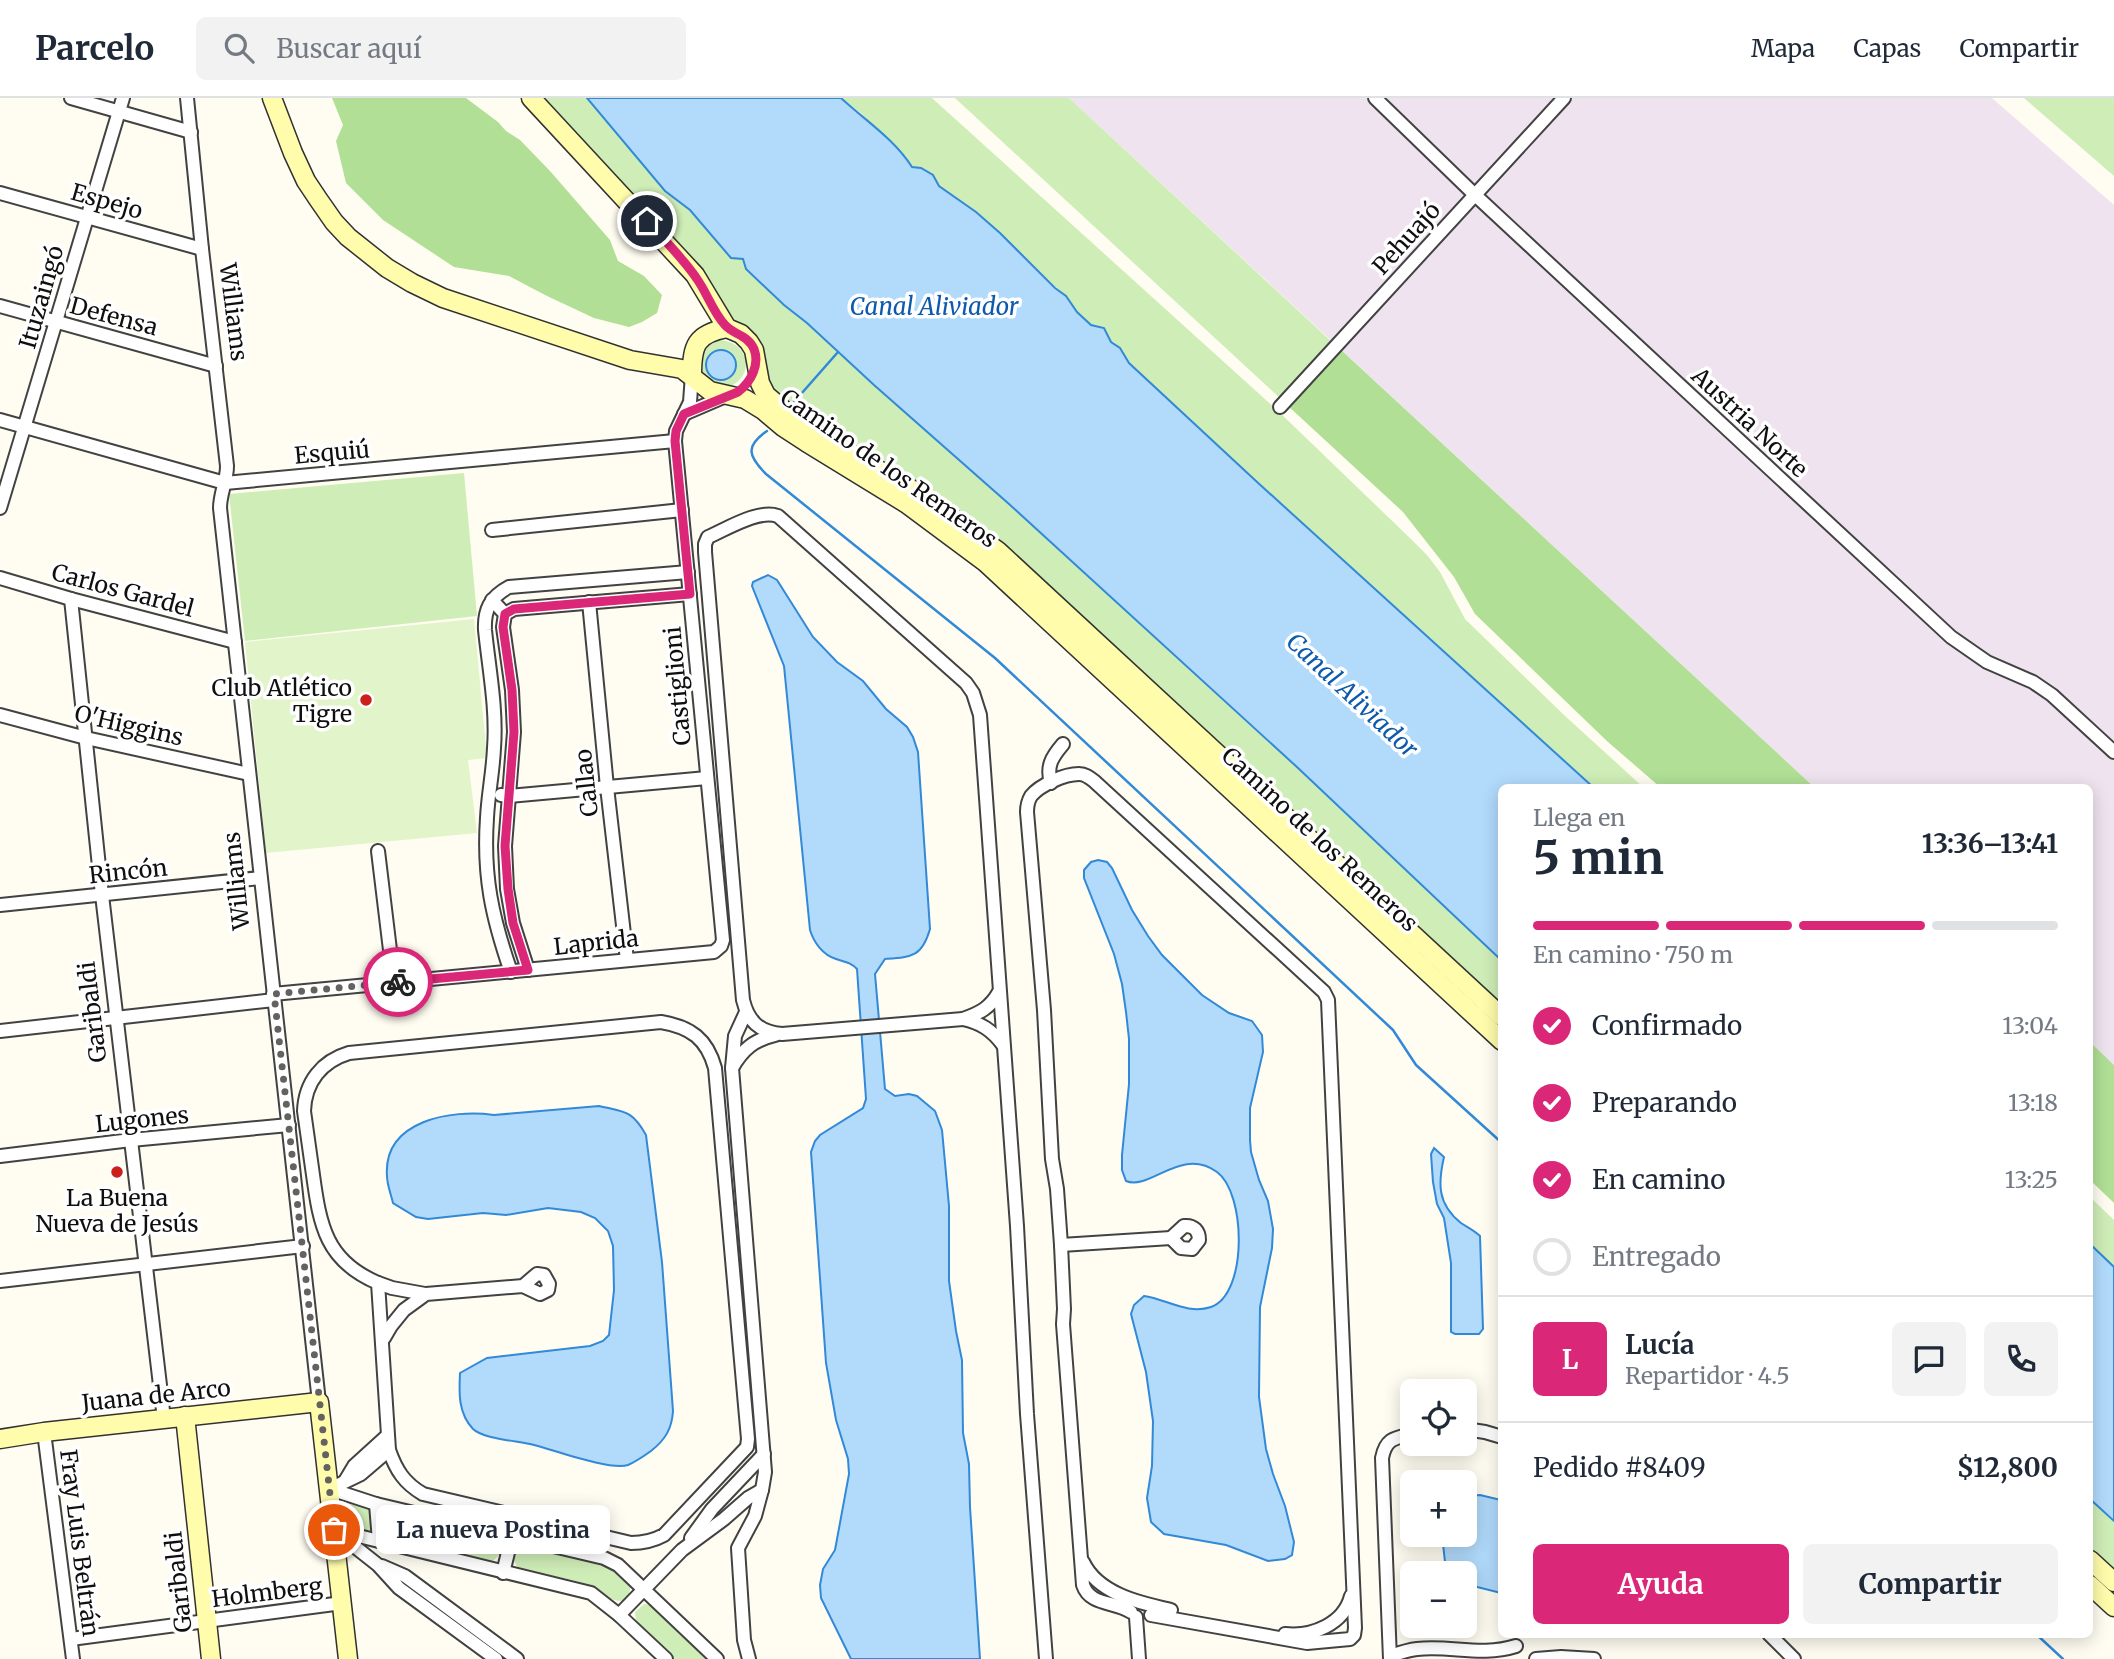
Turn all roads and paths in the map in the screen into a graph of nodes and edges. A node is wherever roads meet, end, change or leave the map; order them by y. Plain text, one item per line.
1 (71, 98) edge
2 (123, 98) edge
3 (187, 98) edge
4 (272, 98) edge
5 (531, 98) edge
6 (1375, 98) edge
7 (1563, 98) edge
8 (119, 111) junction
9 (191, 132) junction
10 (0, 193) edge
11 (1474, 194) junction
12 (87, 217) junction
13 (202, 249) junction
14 (0, 306) edge
15 (56, 321) junction
16 (727, 328) junction
17 (756, 361) junction
18 (216, 366) junction
19 (692, 375) junction
20 (726, 396) junction
21 (1280, 407) dead end
22 (684, 414) junction
23 (0, 420) edge
24 (25, 427) junction
25 (675, 441) junction
26 (225, 483) junction
27 (0, 508) edge
28 (682, 509) junction
29 (492, 530) dead end
30 (688, 572) junction
31 (0, 578) edge
32 (690, 594) junction
33 (71, 599) junction
34 (492, 600) junction
35 (589, 602) junction
36 (505, 614) junction
37 (235, 642) junction
38 (0, 715) edge
39 (86, 738) junction
40 (1063, 744) dead end
41 (2114, 752) edge
42 (249, 774) junction
43 (707, 778) junction
44 (1051, 783) junction
45 (607, 787) junction
46 (490, 792) junction
47 (509, 796) junction
48 (377, 851) dead end
49 (260, 878) junction
50 (102, 895) junction
51 (0, 905) edge
52 (714, 952) joint
53 (626, 960) junction
54 (528, 970) junction
55 (511, 972) junction
56 (394, 983) junction
57 (999, 991) junction
58 (274, 997) junction
59 (746, 1012) junction
60 (1498, 1013) edge
61 (963, 1018) junction
62 (117, 1019) junction
63 (0, 1031) edge
64 (782, 1034) junction
65 (1498, 1037) edge
66 (1003, 1046) junction
67 (732, 1068) junction
68 (289, 1125) junction
69 (131, 1140) junction
70 (0, 1156) edge
71 (1171, 1238) dead end
72 (1061, 1245) junction
73 (303, 1246) junction
74 (146, 1265) junction
75 (0, 1281) edge
76 (378, 1283) junction
77 (523, 1286) dead end
78 (426, 1294) junction
79 (383, 1340) junction
80 (319, 1402) junction
81 (186, 1416) junction
82 (164, 1419) junction
83 (1477, 1431) edge
84 (44, 1432) junction
85 (387, 1436) junction
86 (1498, 1436) edge
87 (1400, 1438) edge
88 (0, 1439) edge
89 (389, 1450) junction
90 (764, 1454) junction
91 (337, 1485) junction
92 (762, 1490) junction
93 (376, 1504) junction
94 (334, 1530) junction
95 (512, 1536) junction
96 (379, 1541) junction
97 (682, 1550) junction
98 (2093, 1563) edge
99 (379, 1565) junction
100 (503, 1573) junction
101 (2114, 1582) edge
102 (1353, 1587) junction
103 (2093, 1588) edge
104 (643, 1589) junction
105 (342, 1603) junction
106 (2114, 1608) edge
107 (1142, 1611) junction
108 (619, 1615) junction
109 (207, 1621) junction
110 (1773, 1638) edge
111 (71, 1639) junction
112 (1516, 1646) dead end
113 (1390, 1658) edge
114 (74, 1659) edge
115 (211, 1659) edge
116 (348, 1659) edge
117 (496, 1659) edge
118 (517, 1659) edge
119 (666, 1659) edge
120 (717, 1659) edge
121 (749, 1659) edge
122 (1046, 1659) edge
123 (1139, 1659) edge
124 (1146, 1659) edge
125 (1536, 1659) edge
126 (1594, 1659) edge
127 (1794, 1659) edge

1 - 8 street
2 - 8 street, Ituzaingó
3 - 9 street, Williams
4 - 19 main road, Camino de los Remeros
5 - 16 main road, Camino de los Remeros
6 - 11 street, Austria Norte
7 - 11 street, Pehuajó
8 - 9 street
8 - 12 street, Ituzaingó
9 - 13 street, Williams
10 - 12 street, Espejo
11 - 21 street, Pehuajó
11 - 41 street, Austria Norte
12 - 13 street, Espejo
12 - 15 street, Ituzaingó
13 - 18 street, Williams
14 - 15 street, Defensa
15 - 18 street, Defensa
15 - 24 street, Ituzaingó
16 - 17 main road, Camino de los Remeros
16 - 19 main road
17 - 20 main road
17 - 60 main road, Camino de los Remeros
18 - 26 street, Williams
19 - 20 main road, Camino de los Remeros
19 - 22 street, Castiglioni
20 - 22 street
20 - 65 main road, Camino de los Remeros
22 - 25 street, Castiglioni
23 - 24 street, Esquiú
24 - 26 street, Esquiú
24 - 27 street, Ituzaingó
25 - 26 street, Esquiú
25 - 28 street, Castiglioni
26 - 37 street, Williams
28 - 29 street
28 - 30 street, Castiglioni
30 - 32 street, Castiglioni
30 - 34 street
31 - 33 street, Carlos Gardel
32 - 35 street
32 - 43 street, Castiglioni
33 - 37 street, Carlos Gardel
33 - 39 street, Garibaldi
34 - 36 street
34 - 46 street
35 - 36 street
35 - 45 street, Callao
36 - 47 street
37 - 42 street, Williams
38 - 39 street, O'Higgins
39 - 42 street, O'Higgins
39 - 50 street, Garibaldi
40 - 44 street
42 - 49 street, Williams
43 - 45 street
43 - 52 street, Castiglioni
44 - 72 street
44 - 102 street
45 - 47 street
45 - 53 street, Callao
46 - 47 street
46 - 55 street
47 - 54 street
48 - 56 street
49 - 50 street, Rincón
49 - 58 street, Williams
50 - 51 street, Rincón
50 - 62 street, Garibaldi
52 - 53 street, Laprida
53 - 54 street, Laprida
54 - 55 street, Laprida
55 - 56 street, Laprida
56 - 58 street, Laprida
57 - 59 street
57 - 61 street
57 - 66 street
58 - 62 street, Laprida
58 - 68 street, Williams
59 - 64 street
59 - 67 street
61 - 64 street
61 - 66 street
62 - 63 street, Laprida
62 - 69 street, Garibaldi
64 - 67 street
66 - 122 street
67 - 90 street
68 - 69 street, Lugones
68 - 73 street, Williams
69 - 70 street, Lugones
69 - 74 street, Garibaldi
71 - 72 street
72 - 107 street
73 - 74 street
73 - 80 street, Williams
74 - 75 street
74 - 82 street, Garibaldi
76 - 78 street
76 - 79 street
76 - 89 street
77 - 78 street
78 - 79 street
79 - 85 street
80 - 81 main road, Juana de Arco
80 - 91 main road, Williams
81 - 82 main road, Juana de Arco
81 - 109 main road, Garibaldi
82 - 84 main road, Juana de Arco
83 - 86 street
84 - 88 main road, Juana de Arco
84 - 111 street, Fray Luis Beltrán
85 - 89 street
85 - 91 street
87 - 113 street
89 - 91 street
90 - 92 street
90 - 97 street
91 - 93 street
91 - 94 main road, Williams
92 - 97 street
92 - 121 street
93 - 95 street
93 - 96 street
94 - 96 street
94 - 99 street
94 - 105 main road, Williams
95 - 100 street
95 - 104 street
96 - 100 street
97 - 104 street
98 - 101 main road
99 - 117 street
99 - 118 street
100 - 108 street
102 - 107 street
102 - 107 street
103 - 106 main road
104 - 108 street
104 - 120 street
105 - 109 street, Holmberg
105 - 116 main road, Williams
107 - 123 street
107 - 124 street
108 - 119 street
109 - 111 street, Holmberg
109 - 115 main road, Garibaldi
110 - 127 street
111 - 114 street, Fray Luis Beltrán
112 - 113 street
125 - 126 street

